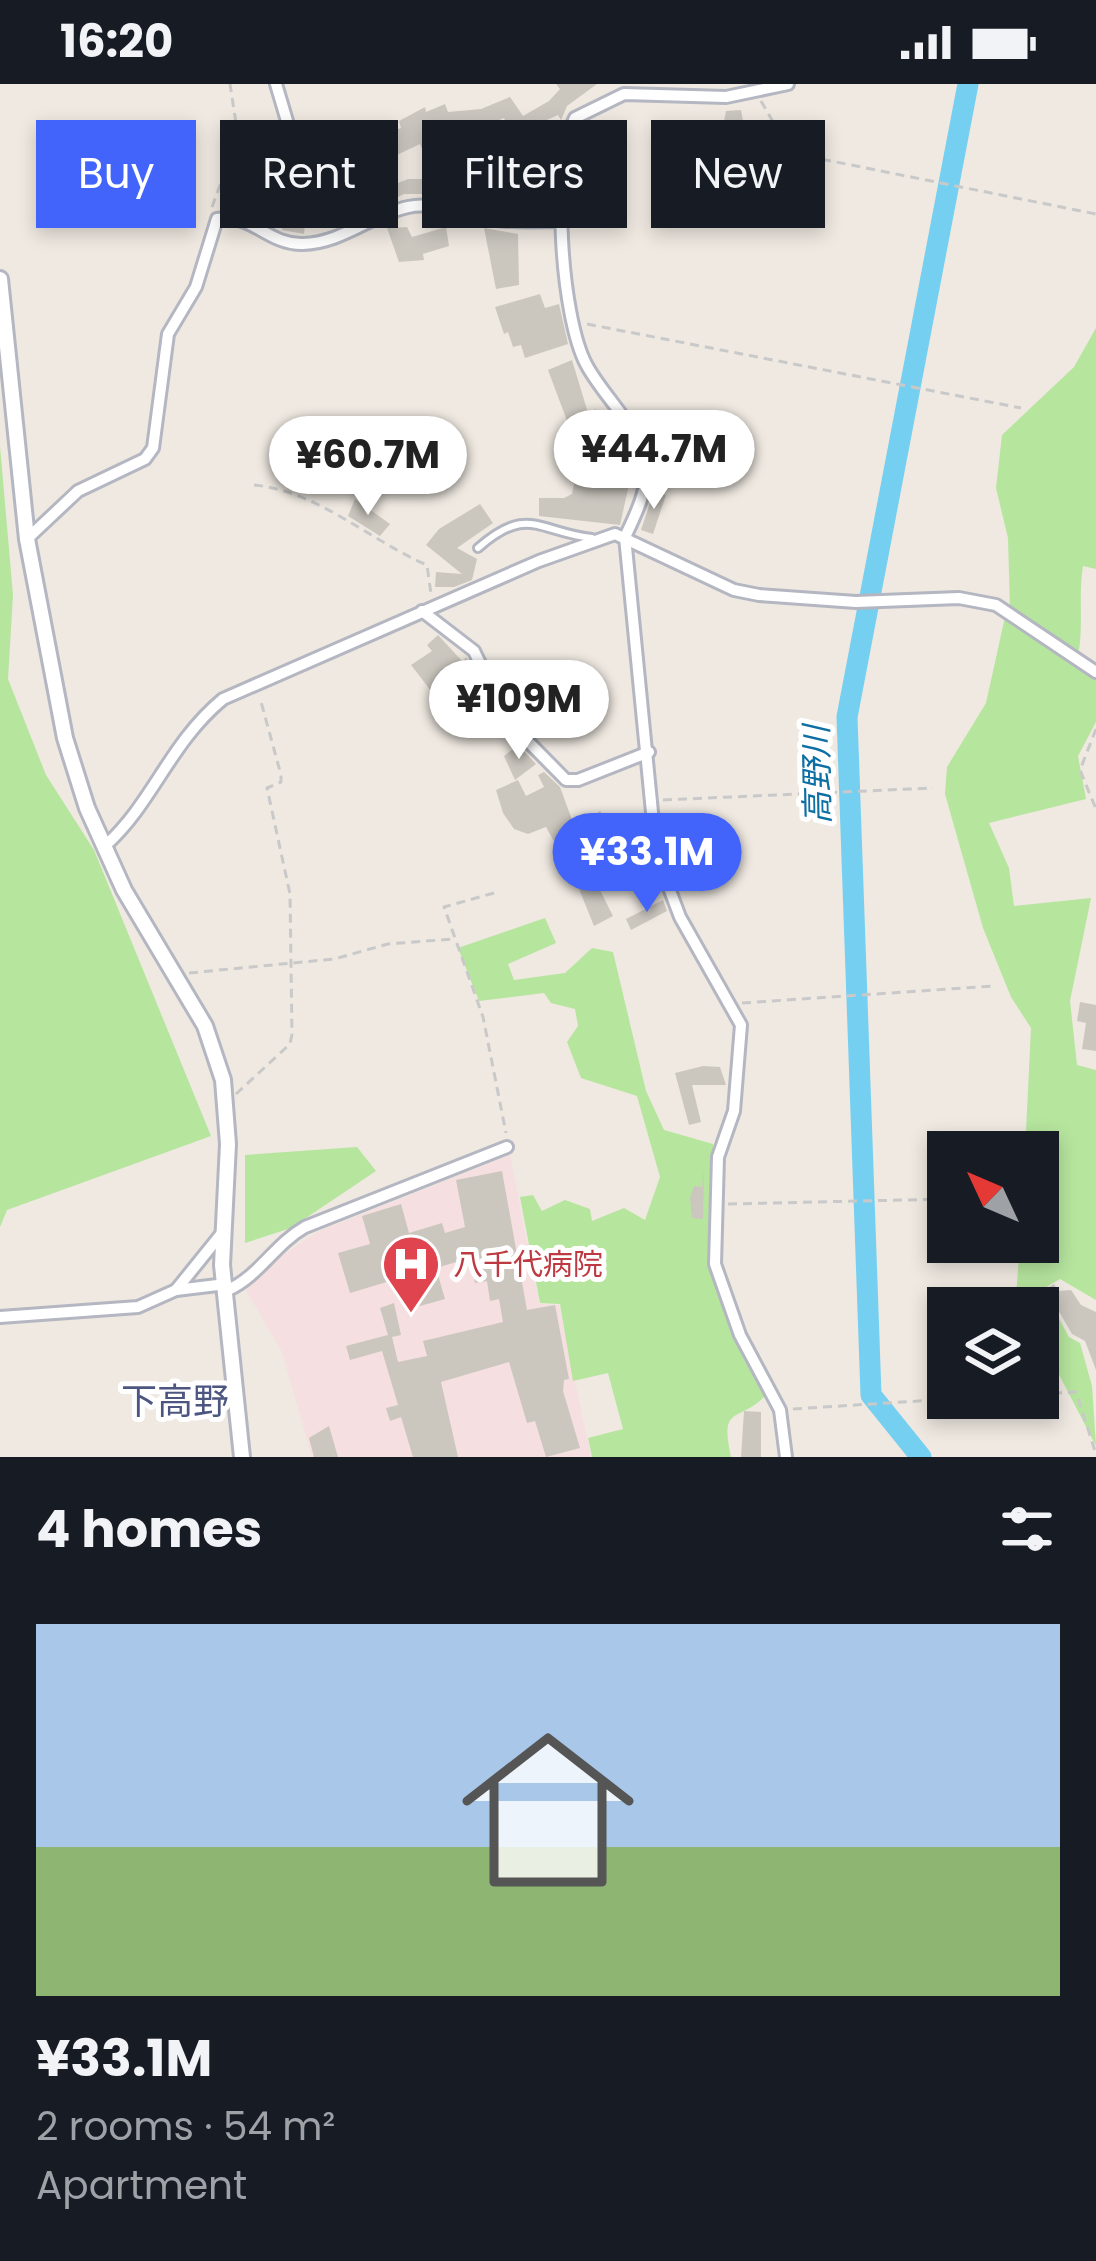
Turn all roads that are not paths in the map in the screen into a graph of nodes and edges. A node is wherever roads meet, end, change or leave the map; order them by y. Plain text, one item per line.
1 (276, 84) edge
2 (788, 84) edge
3 (287, 120) edge
4 (575, 120) edge
5 (422, 207) edge
6 (565, 228) edge
7 (0, 279) edge
8 (625, 537) junction
9 (27, 539) junction
10 (596, 539) junction
11 (478, 548) dead end
12 (426, 609) junction
13 (1096, 672) edge
14 (649, 752) junction
15 (106, 844) junction
16 (507, 1147) road end
17 (222, 1233) junction
18 (228, 1287) junction
19 (176, 1290) junction
20 (0, 1317) edge
21 (242, 1457) edge
22 (786, 1457) edge

1 - 3 street
2 - 4 street
5 - 9 street
6 - 8 street
7 - 9 street
8 - 10 street
8 - 13 street
8 - 14 street
9 - 15 street
10 - 11 lane
10 - 12 street
12 - 14 street
12 - 15 street
14 - 22 street
15 - 17 street
16 - 18 street
17 - 18 street
17 - 19 street
18 - 19 street
18 - 21 street
19 - 20 street

